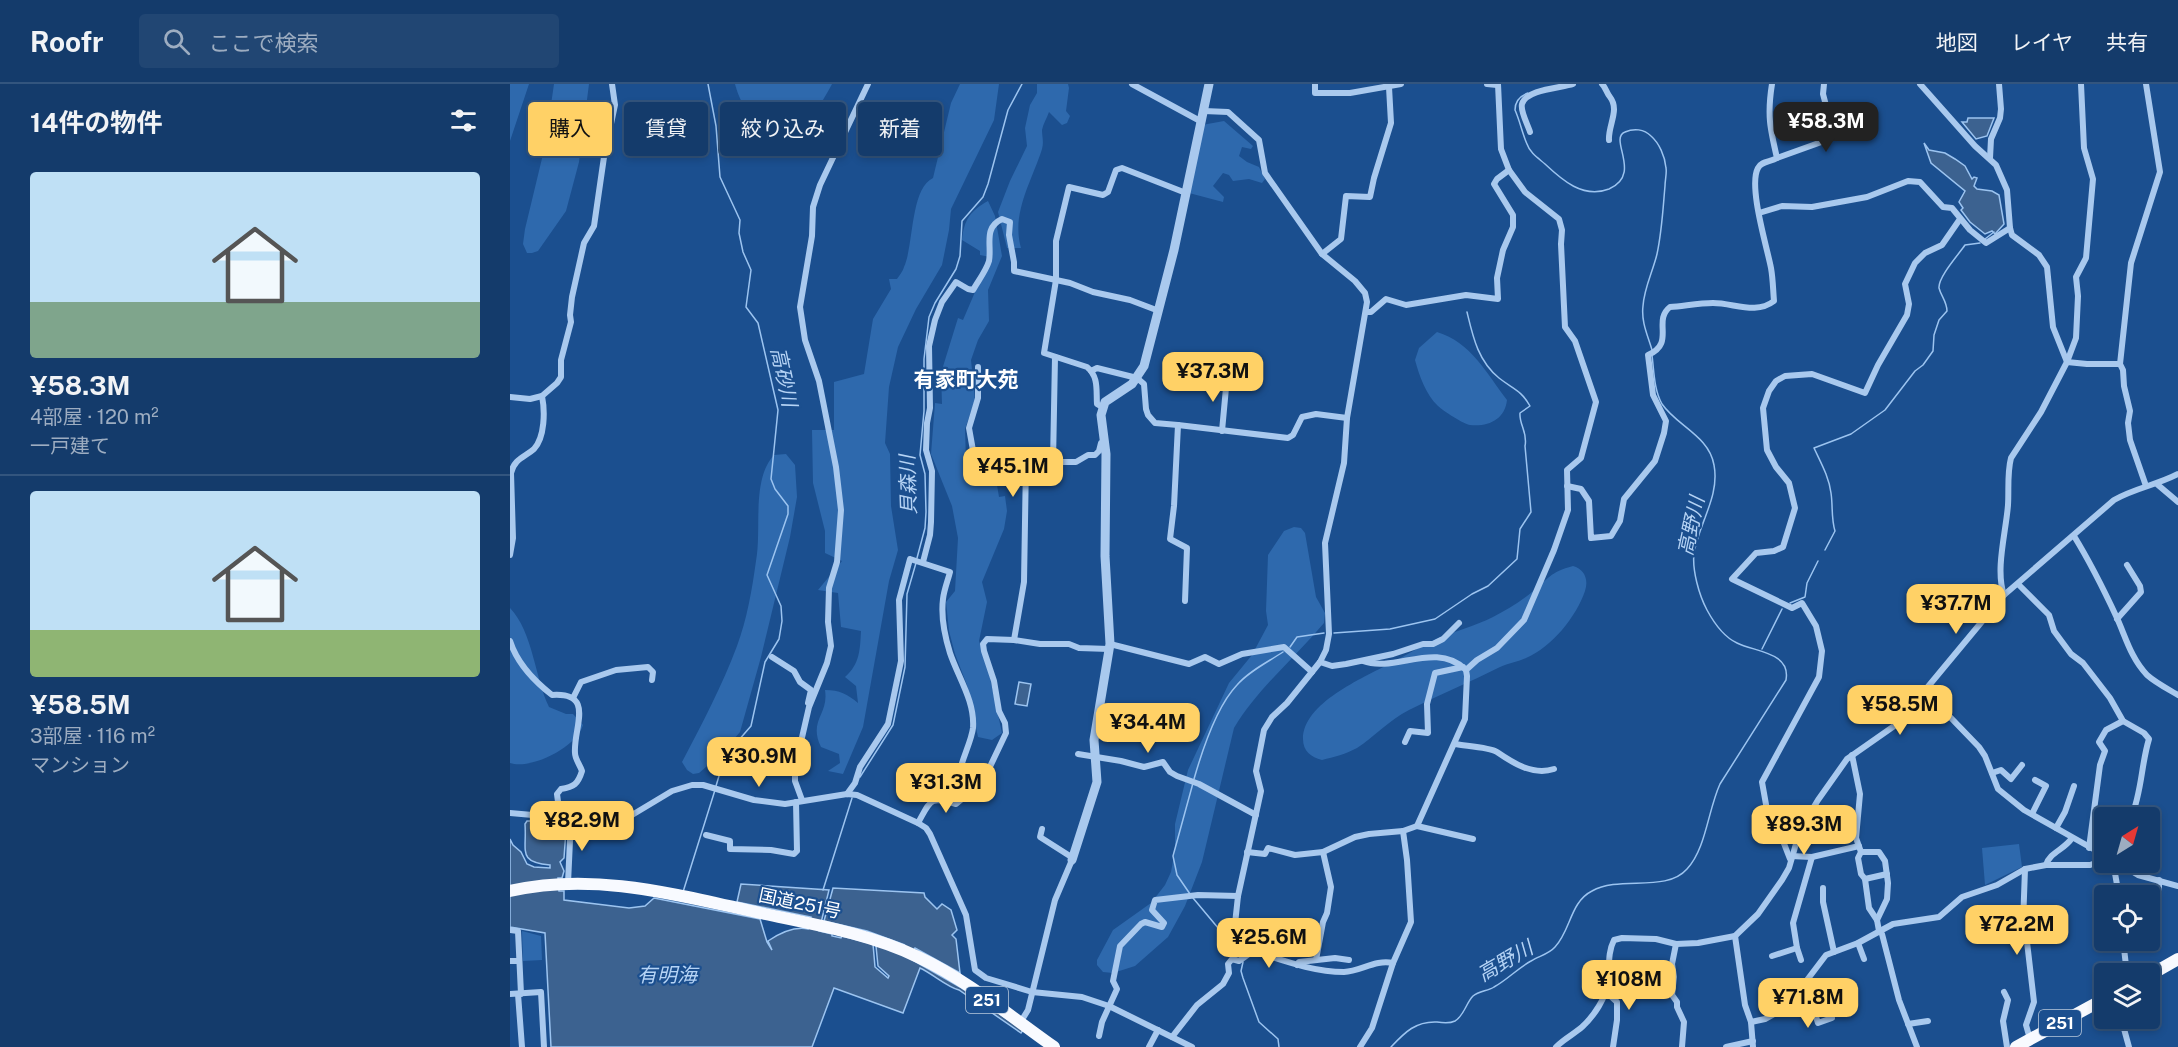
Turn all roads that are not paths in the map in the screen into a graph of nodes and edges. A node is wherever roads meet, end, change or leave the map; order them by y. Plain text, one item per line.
1 (612, 84) edge
2 (868, 84) edge
3 (1132, 84) edge
4 (1209, 84) edge
5 (1315, 84) edge
6 (1401, 84) edge
7 (1487, 84) edge
8 (1574, 84) edge
9 (1602, 84) edge
10 (1772, 84) edge
11 (1824, 84) edge
12 (1920, 84) edge
13 (1999, 84) edge
14 (2081, 84) edge
15 (2146, 84) edge
16 (1498, 85) edge
17 (1389, 87) junction
18 (1204, 111) junction
19 (1863, 120) dead end
20 (1202, 122) junction
21 (1530, 132) dead end
22 (1834, 136) junction
23 (1609, 140) dead end
24 (1777, 158) junction
25 (1990, 158) junction
26 (1509, 170) junction
27 (1186, 193) junction
28 (1759, 213) junction
29 (1960, 219) junction
30 (2010, 228) junction
31 (1322, 254) junction
32 (1056, 280) junction
33 (1159, 311) junction
34 (1366, 312) junction
35 (1055, 357) junction
36 (2067, 362) junction
37 (2120, 364) junction
38 (978, 367) dead end
39 (1091, 371) junction
40 (1227, 376) dead end
41 (1137, 378) junction
42 (542, 396) junction
43 (510, 397) edge
44 (1102, 407) junction
45 (1347, 418) junction
46 (1178, 425) junction
47 (1222, 431) junction
48 (1106, 442) junction
49 (1026, 462) junction
50 (1053, 462) junction
51 (2178, 474) edge
52 (2158, 485) junction
53 (1567, 486) junction
54 (2146, 486) junction
55 (2178, 502) edge
56 (2074, 536) junction
57 (510, 555) edge
58 (918, 561) junction
59 (2127, 565) dead end
60 (2018, 584) junction
61 (2004, 595) junction
62 (1185, 601) dead end
63 (2117, 619) junction
64 (1459, 623) dead end
65 (1014, 640) junction
66 (510, 641) edge
67 (1110, 646) junction
68 (772, 657) dead end
69 (1363, 661) junction
70 (1320, 662) junction
71 (1464, 668) junction
72 (1312, 672) junction
73 (652, 680) dead end
74 (1924, 690) junction
75 (2178, 695) edge
76 (573, 698) junction
77 (809, 706) junction
78 (2123, 721) junction
79 (1405, 742) dead end
80 (1455, 744) junction
81 (1078, 754) dead end
82 (1852, 755) junction
83 (1095, 756) junction
84 (2022, 765) dead end
85 (1554, 769) dead end
86 (1992, 773) junction
87 (2035, 780) dead end
88 (2074, 786) dead end
89 (850, 794) junction
90 (962, 798) junction
91 (799, 801) junction
92 (2134, 807) edge
93 (510, 813) edge
94 (2032, 814) junction
95 (1256, 815) junction
96 (560, 817) junction
97 (571, 819) junction
98 (918, 823) junction
99 (1417, 826) junction
100 (2056, 828) junction
101 (1042, 829) dead end
102 (1403, 831) junction
103 (706, 835) dead end
104 (2072, 838) junction
105 (1473, 839) dead end
106 (2090, 848) junction
107 (1860, 849) junction
108 (2094, 850) edge
109 (1246, 852) junction
110 (1323, 852) junction
111 (1812, 857) junction
112 (1791, 858) junction
113 (1073, 859) junction
114 (2094, 864) edge
115 (2046, 865) junction
116 (2025, 869) junction
117 (2136, 873) edge
118 (1887, 874) junction
119 (1865, 879) junction
120 (2159, 880) junction
121 (564, 883) junction
122 (2159, 885) edge
123 (2178, 886) edge
124 (1823, 888) dead end
125 (510, 891) edge
126 (1238, 896) junction
127 (1877, 920) junction
128 (510, 930) edge
129 (1879, 931) junction
130 (1735, 936) junction
131 (1858, 943) junction
132 (1676, 944) junction
133 (1797, 948) junction
134 (1253, 951) junction
135 (1834, 952) junction
136 (1772, 956) dead end
137 (1864, 959) dead end
138 (2178, 959) edge
139 (1316, 960) junction
140 (1349, 960) dead end
141 (1801, 960) dead end
142 (510, 961) edge
143 (519, 961) junction
144 (1393, 963) junction
145 (1297, 965) junction
146 (2160, 969) edge
147 (975, 970) junction
148 (965, 984) junction
149 (1032, 992) junction
150 (1606, 992) junction
151 (2004, 992) dead end
152 (510, 994) edge
153 (519, 994) junction
154 (1809, 995) junction
155 (2094, 1004) edge
156 (1109, 1006) junction
157 (1832, 1018) dead end
158 (1928, 1021) dead end
159 (510, 1022) edge
160 (519, 1022) junction
161 (1751, 1022) junction
162 (1020, 1023) junction
163 (1908, 1024) junction
164 (2124, 1029) edge
165 (1158, 1030) junction
166 (1099, 1036) dead end
167 (1172, 1037) junction
168 (2030, 1039) junction
169 (1753, 1044) edge
170 (522, 1047) edge
171 (544, 1047) edge
172 (1054, 1047) edge
173 (1149, 1047) edge
174 (1192, 1047) edge
175 (1360, 1047) edge
176 (1556, 1047) edge
177 (1613, 1047) edge
178 (1682, 1047) edge
179 (1726, 1047) edge
180 (1917, 1047) edge
181 (2007, 1047) edge
182 (2016, 1047) edge
183 (2129, 1047) edge

1 - 42 street
2 - 77 street
3 - 20 street
4 - 18 street
5 - 17 street
6 - 17 street
7 - 16 street
8 - 21 street
9 - 23 street
10 - 24 street
11 - 22 street
12 - 25 street
13 - 25 street
14 - 36 street
15 - 37 street
16 - 26 street
17 - 31 street
18 - 20 street
18 - 31 street
19 - 22 street
20 - 27 street
22 - 24 street
24 - 28 street
25 - 30 street
26 - 34 street
26 - 53 street
27 - 32 street
27 - 33 street
28 - 29 street
28 - 53 street
29 - 30 street
29 - 112 street
30 - 36 street
31 - 34 street
32 - 33 street
32 - 35 street
32 - 58 street
33 - 41 street
34 - 45 street
35 - 39 street
35 - 50 street
36 - 37 street
36 - 61 street
37 - 54 street
38 - 49 street
39 - 41 street
39 - 44 street
40 - 47 street
41 - 44 street
41 - 46 street
42 - 43 street
42 - 57 street
44 - 48 street
45 - 47 street
45 - 70 street
46 - 47 street
46 - 62 street
48 - 50 street
48 - 67 street
49 - 50 street
49 - 65 street
51 - 52 street
52 - 54 street
52 - 55 street
53 - 71 street
54 - 56 street
56 - 60 street
56 - 63 street
58 - 89 street
58 - 90 street
59 - 63 street
60 - 61 street
60 - 78 street
61 - 74 street
63 - 75 street
64 - 69 street
65 - 67 street
65 - 90 street
66 - 76 street
67 - 72 street
67 - 83 street
68 - 77 street
69 - 70 street
69 - 71 street
70 - 72 street
71 - 79 street
71 - 80 street
72 - 95 street
73 - 76 street
74 - 82 street
74 - 86 street
76 - 96 street
77 - 91 street
78 - 92 street
78 - 106 street
80 - 85 street
80 - 99 street
81 - 83 street
82 - 107 street
82 - 112 street
83 - 95 street
83 - 113 street
84 - 86 street
86 - 94 street
87 - 94 street
88 - 100 street
89 - 91 street
89 - 98 street
90 - 98 street
91 - 97 street
91 - 103 street
93 - 96 street
94 - 100 street
95 - 109 street
96 - 97 street
97 - 121 street
98 - 147 street
99 - 102 street
99 - 105 street
100 - 104 street
101 - 113 street
102 - 110 street
102 - 144 street
104 - 106 street
104 - 115 street
106 - 108 street
107 - 111 street
107 - 118 street
107 - 119 street
109 - 110 street
109 - 126 street
110 - 139 street
111 - 112 street
111 - 133 street
112 - 130 street
113 - 149 street
114 - 115 street
115 - 116 street
116 - 129 street
116 - 168 street
117 - 120 street
118 - 119 street
118 - 127 street
119 - 127 street
120 - 122 street
120 - 123 street
121 - 125 highway, 国道251号 / 251
121 - 148 highway, 国道251号 / 251
124 - 135 street
126 - 134 street
126 - 156 street
127 - 129 street
128 - 143 street
129 - 131 street
129 - 163 street
130 - 132 street
130 - 161 street
131 - 135 street
131 - 137 street
132 - 150 street
132 - 178 street
133 - 136 street
133 - 141 street
134 - 145 street
134 - 167 street
135 - 154 street
138 - 146 highway
139 - 140 street
139 - 145 street
142 - 143 street
143 - 153 street
144 - 145 street
144 - 175 street
147 - 148 street
147 - 149 street
148 - 162 highway, 国道251号 / 251
149 - 156 street
149 - 162 street
150 - 176 street
150 - 177 street
151 - 181 street
152 - 153 street
153 - 160 street
153 - 171 street
154 - 157 street
154 - 161 street
155 - 168 highway, 251
156 - 165 street
156 - 166 street
158 - 163 street
159 - 160 street
160 - 170 street
161 - 169 street
162 - 172 highway, 国道251号 / 251
163 - 180 street
164 - 183 street
165 - 167 street
165 - 173 street
167 - 174 street
168 - 182 highway, 251
169 - 179 street

